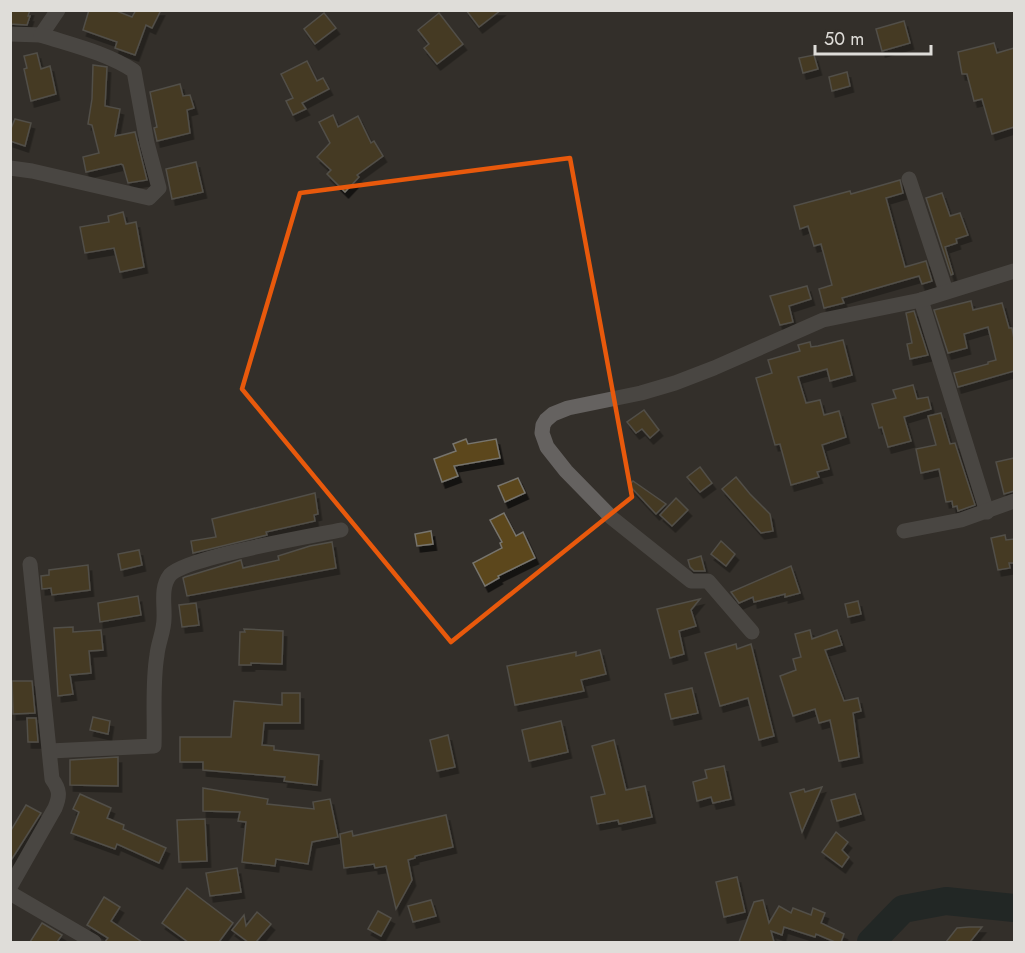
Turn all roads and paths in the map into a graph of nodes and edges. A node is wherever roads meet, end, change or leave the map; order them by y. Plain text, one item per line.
1 (58, 10) edge
2 (10, 34) edge
3 (41, 35) junction
4 (10, 168) edge
5 (909, 179) dead end
6 (1014, 271) edge
7 (946, 291) junction
8 (921, 300) junction
9 (1014, 501) edge
10 (987, 512) junction
11 (342, 530) dead end
12 (904, 531) dead end
13 (30, 564) dead end
14 (752, 632) dead end
15 (50, 751) junction
16 (10, 887) edge
17 (10, 893) edge
18 (94, 942) edge

1 - 3 street
2 - 3 street
3 - 4 street
5 - 7 street
6 - 7 street
7 - 8 street
8 - 10 street
8 - 14 street
9 - 10 street
10 - 12 street
11 - 15 street
13 - 15 street
15 - 16 street
17 - 18 street

